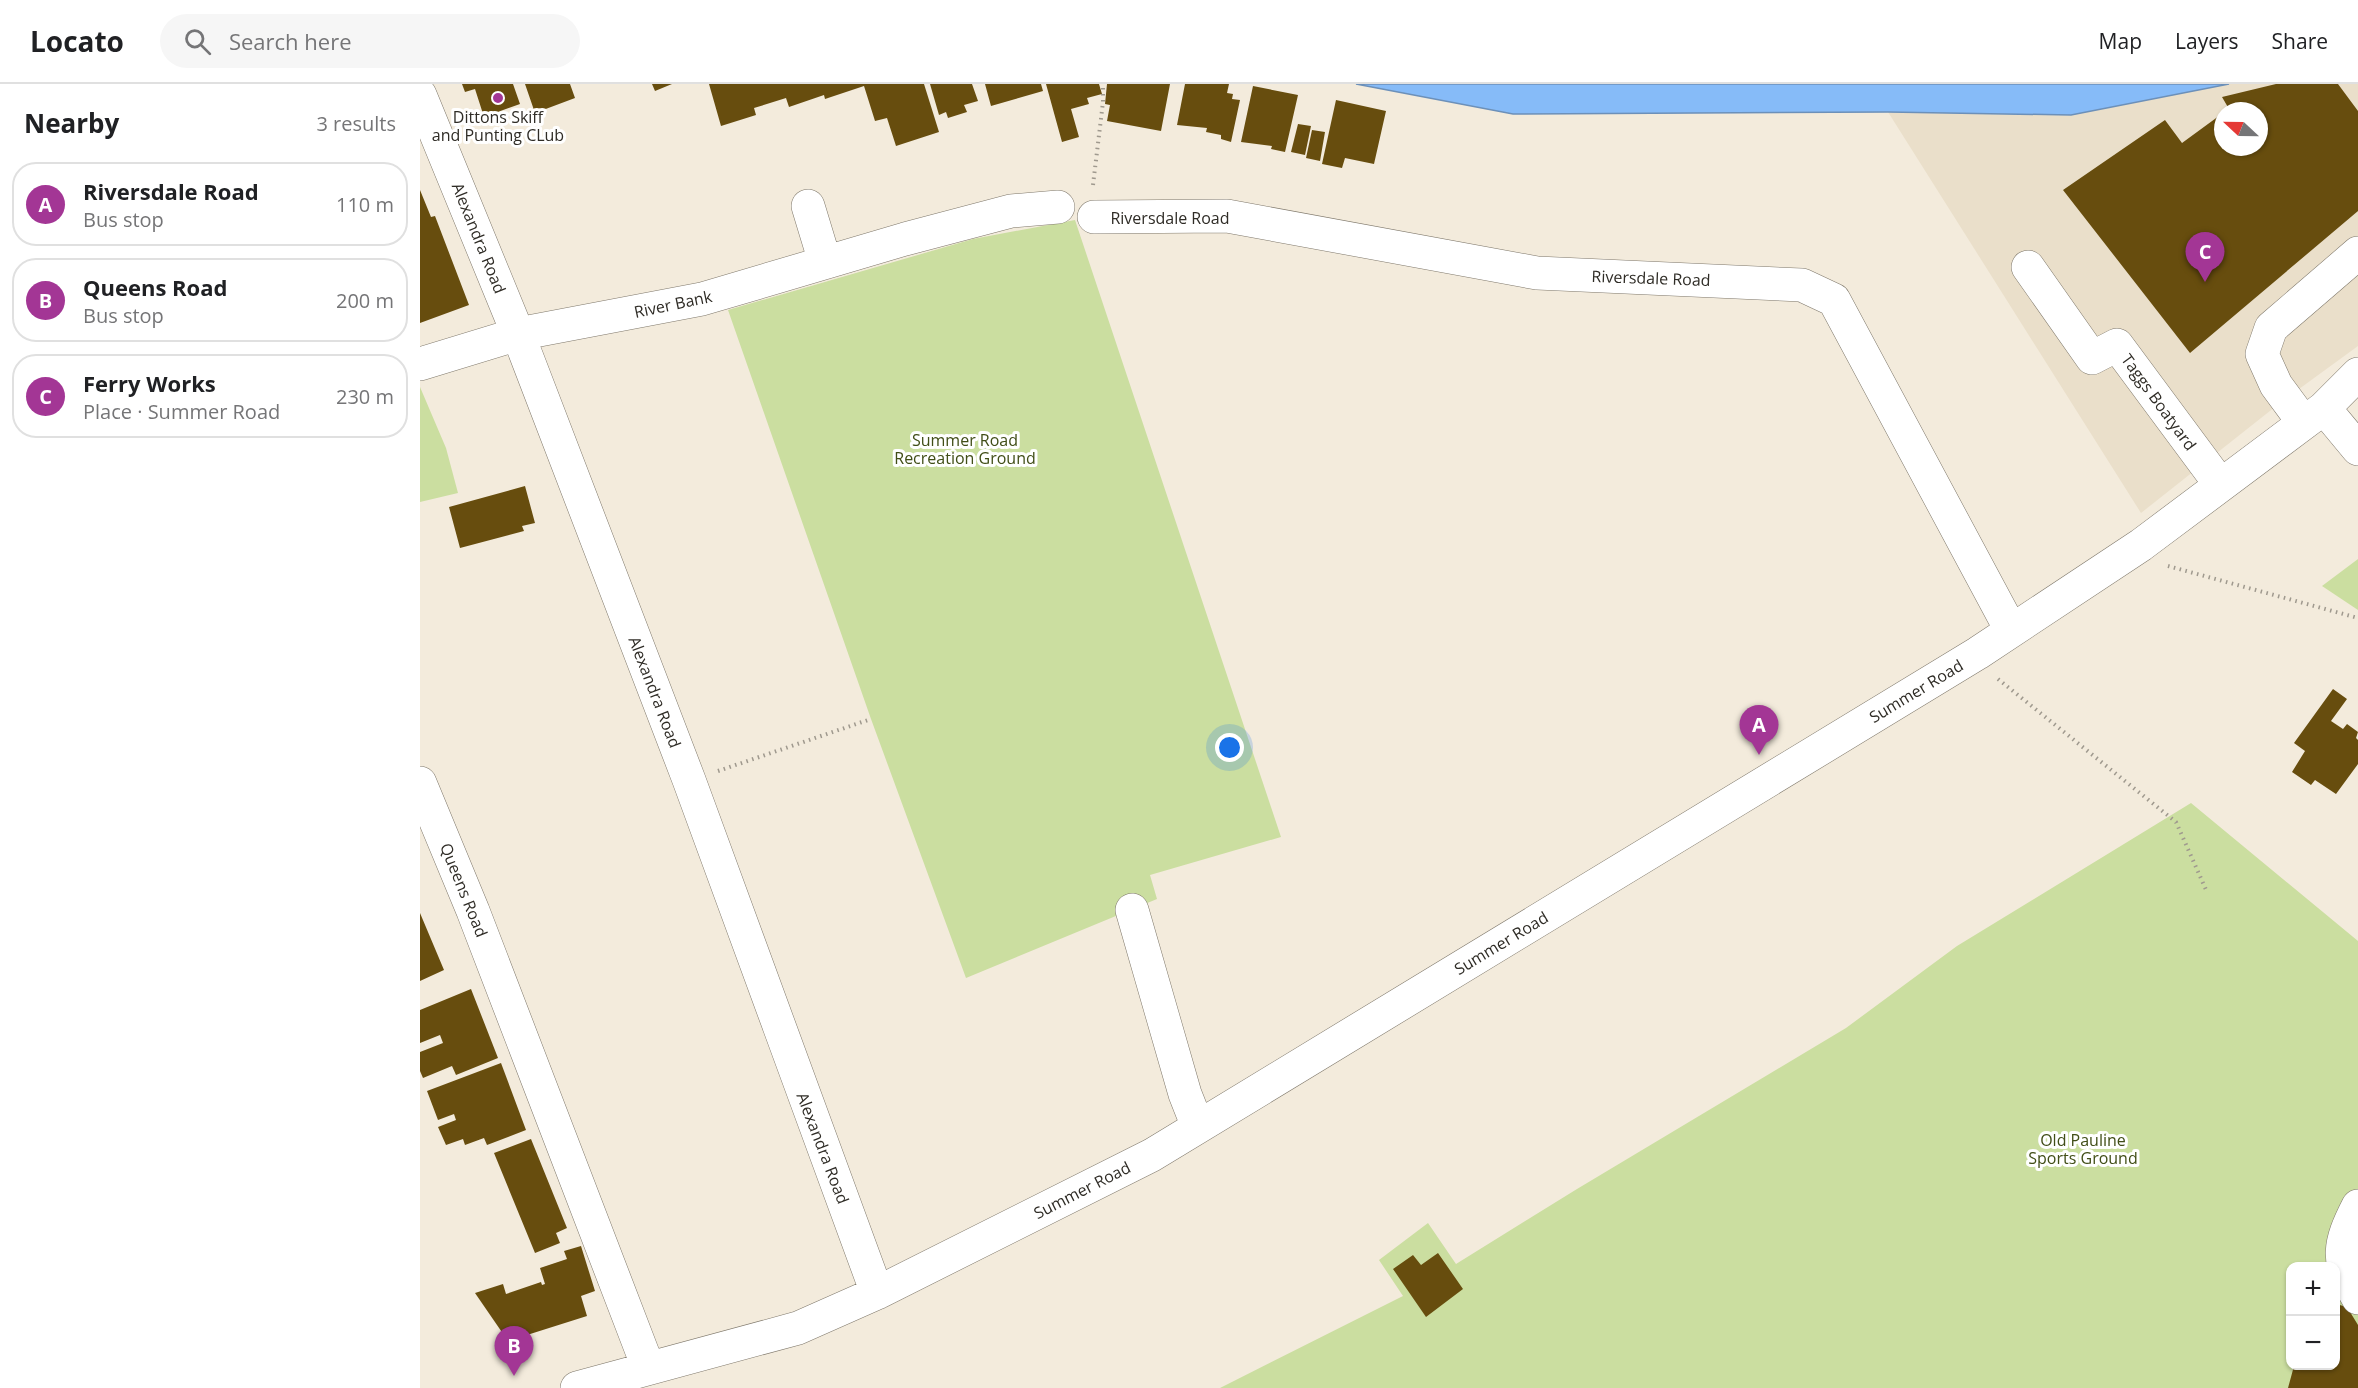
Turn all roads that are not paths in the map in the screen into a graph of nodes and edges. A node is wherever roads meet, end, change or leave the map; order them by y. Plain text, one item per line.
1 (420, 95) edge
2 (808, 206) dead end
3 (1058, 207) dead end
4 (1094, 217) road end
5 (2358, 253) edge
6 (825, 262) junction
7 (2028, 267) dead end
8 (518, 334) junction
9 (420, 364) edge
10 (2358, 374) edge
11 (2314, 415) junction
12 (2358, 449) edge
13 (2220, 484) junction
14 (2011, 630) junction
15 (420, 783) edge
16 (1132, 910) dead end
17 (1198, 1127) junction
18 (2358, 1206) edge
19 (877, 1293) junction
20 (2358, 1298) edge
21 (648, 1367) junction
22 (577, 1388) edge

1 - 8 street, Alexandra Road
2 - 6 street
3 - 6 street, River Bank
4 - 14 street, Riversdale Road
5 - 11 street
6 - 8 street, River Bank
7 - 13 street, Taggs Boatyard
8 - 9 street, River Bank
8 - 19 street, Alexandra Road
10 - 11 street, Summer Road
11 - 12 street
11 - 13 street, Summer Road
13 - 14 street, Summer Road
14 - 17 street, Summer Road
15 - 21 street, Queens Road
16 - 17 street
17 - 19 street, Summer Road
18 - 20 street
19 - 21 street, Summer Road
21 - 22 street, Summer Road

